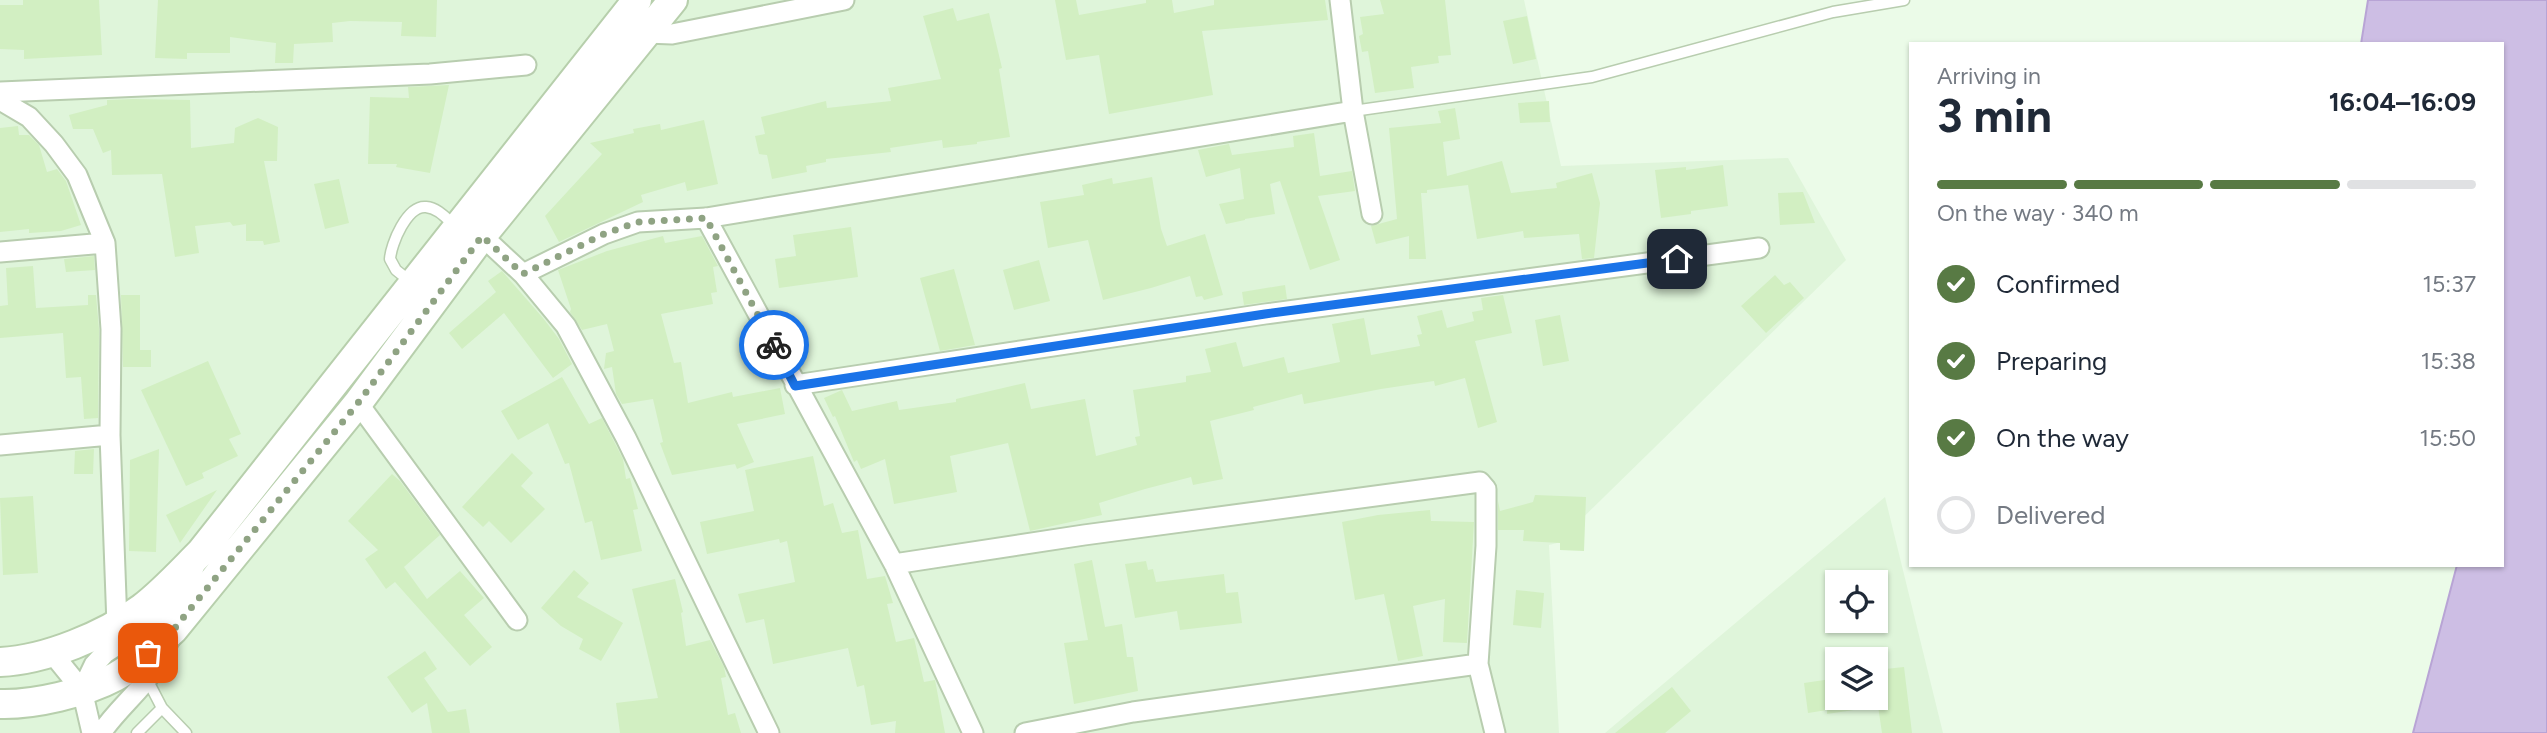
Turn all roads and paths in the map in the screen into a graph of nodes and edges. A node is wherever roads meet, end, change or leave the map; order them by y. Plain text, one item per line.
1 (637, 0) edge
2 (673, 0) edge
3 (844, 0) edge
4 (1340, 0) edge
5 (1904, 0) edge
6 (646, 33) junction
7 (526, 65) dead end
8 (0, 92) edge
9 (0, 100) edge
10 (1353, 111) junction
11 (1372, 214) dead end
12 (706, 218) junction
13 (469, 231) junction
14 (105, 243) junction
15 (1759, 248) dead end
16 (0, 252) edge
17 (523, 274) junction
18 (412, 283) junction
19 (795, 386) junction
20 (358, 403) junction
21 (110, 435) junction
22 (0, 445) edge
23 (201, 552) junction
24 (894, 564) junction
25 (517, 620) dead end
26 (117, 625) junction
27 (174, 629) junction
28 (52, 653) junction
29 (0, 662) edge
30 (1478, 664) junction
31 (147, 679) junction
32 (82, 690) junction
33 (0, 704) edge
34 (162, 708) junction
35 (92, 733) edge
36 (101, 733) edge
37 (136, 733) edge
38 (186, 733) edge
39 (769, 733) edge
40 (973, 733) edge
41 (1025, 733) edge
42 (1494, 733) edge

1 - 13 main road
2 - 6 main road
3 - 6 street
4 - 10 street
5 - 10 lane
6 - 13 main road
7 - 8 street
9 - 14 street
10 - 11 street
10 - 12 street
12 - 17 street
12 - 19 street
13 - 17 street
13 - 18 main road
13 - 18 lane
13 - 20 main road
14 - 16 street
14 - 21 street
15 - 19 street
17 - 39 street
18 - 23 main road
19 - 24 street
20 - 25 street
20 - 27 main road
21 - 22 street
21 - 26 street
23 - 26 main road
23 - 32 street
24 - 30 street
24 - 40 street
26 - 28 main road
27 - 31 street
27 - 32 main road
28 - 29 main road
28 - 32 street
30 - 41 street
30 - 42 street
31 - 34 lane
31 - 36 street
32 - 33 main road
32 - 35 street
34 - 37 lane
34 - 38 lane

